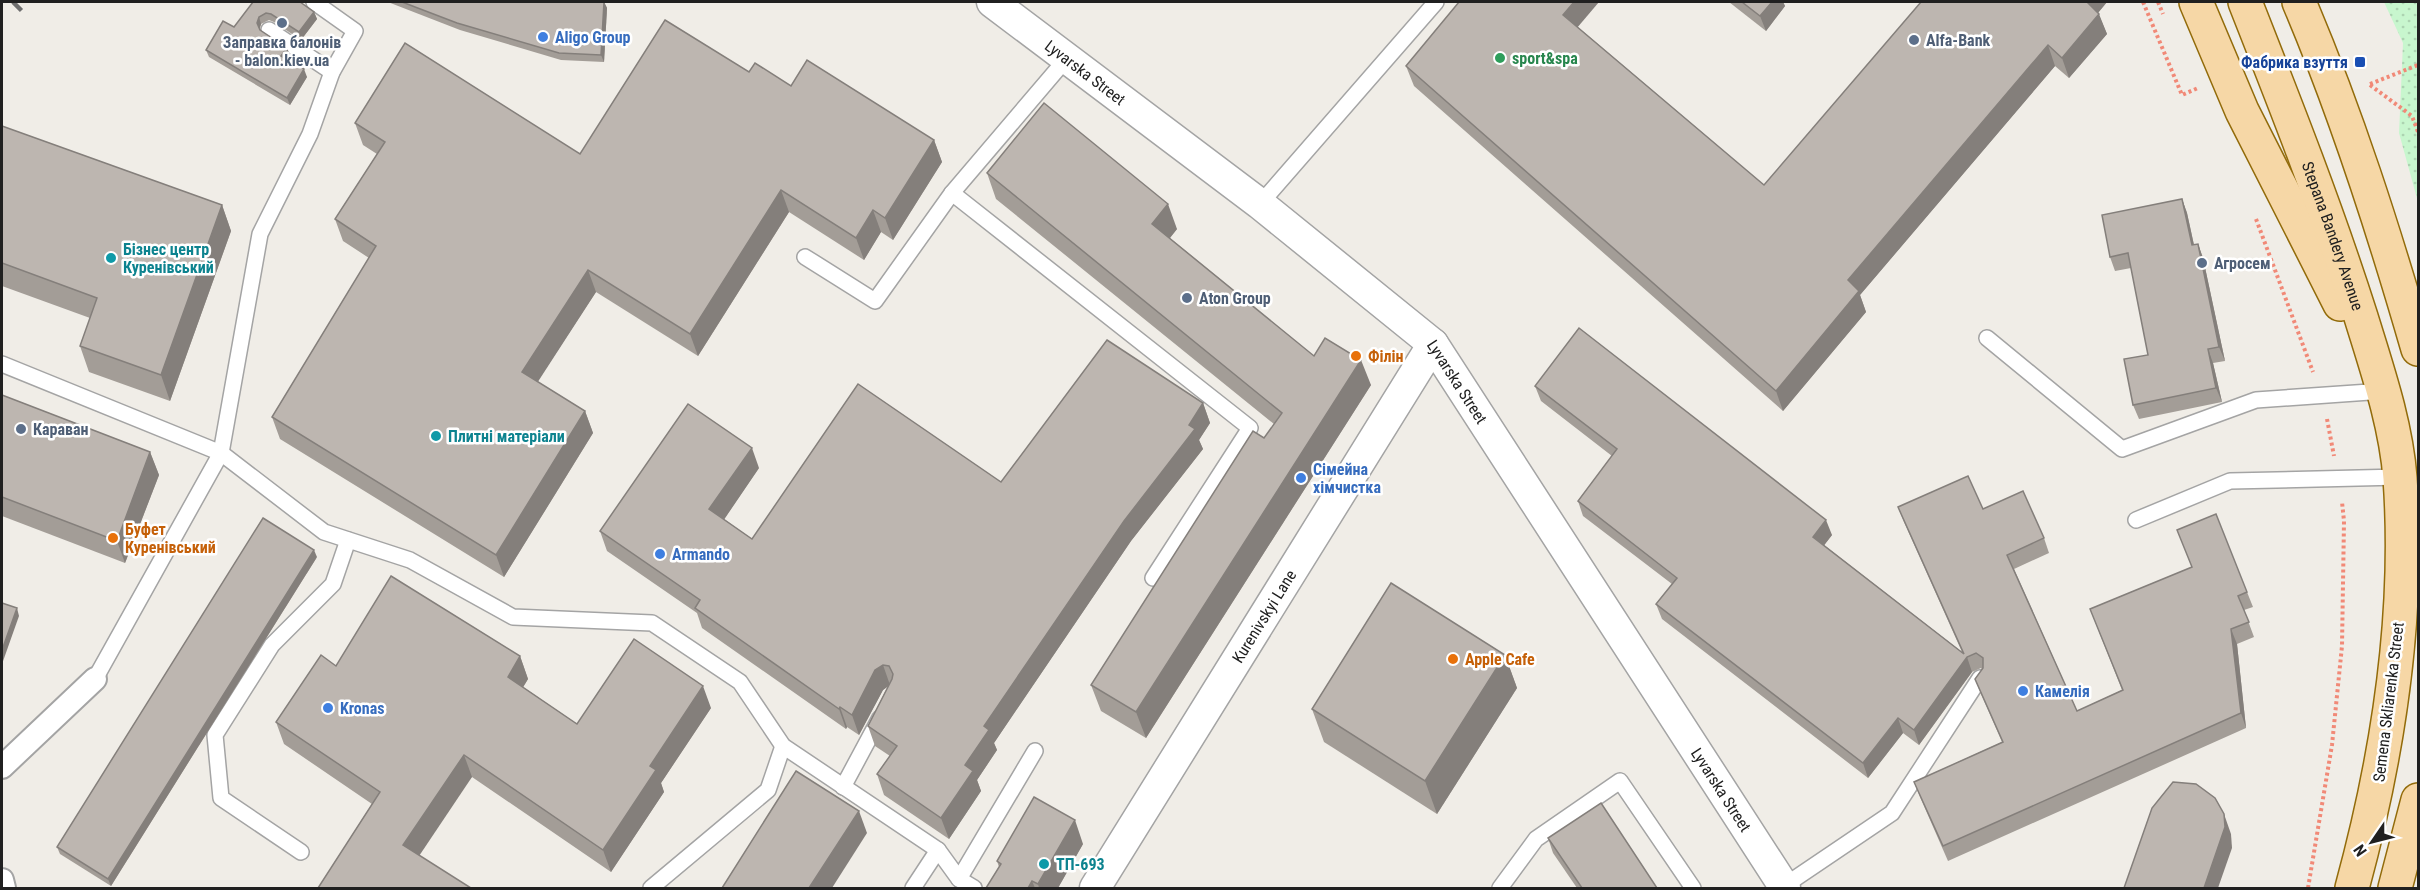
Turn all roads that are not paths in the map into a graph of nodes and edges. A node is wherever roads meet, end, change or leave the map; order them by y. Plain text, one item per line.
1 (314, 2) edge
2 (992, 2) edge
3 (1436, 2) edge
4 (2196, 2) edge
5 (2245, 2) edge
6 (2299, 2) edge
7 (269, 30) dead end
8 (1066, 58) junction
9 (332, 72) junction
10 (952, 193) junction
11 (1260, 204) junction
12 (805, 257) dead end
13 (1987, 338) dead end
14 (1433, 344) junction
15 (2418, 349) edge
16 (2, 364) edge
17 (2384, 391) junction
18 (221, 453) junction
19 (2400, 477) junction
20 (2136, 520) dead end
21 (348, 540) junction
22 (1153, 578) dead end
23 (1980, 678) edge
24 (94, 679) joint
25 (886, 705) edge
26 (783, 746) junction
27 (1035, 751) dead end
28 (2, 767) edge
29 (843, 787) junction
30 (2418, 800) edge
31 (938, 850) junction
32 (301, 852) dead end
33 (959, 879) junction
34 (2, 880) edge
35 (1784, 887) edge
36 (4, 888) edge
37 (651, 888) edge
38 (913, 888) edge
39 (974, 888) edge
40 (1095, 888) edge
41 (1500, 888) edge
42 (1693, 888) edge
43 (2352, 888) edge
44 (2395, 888) edge

1 - 9 lane
2 - 8 street, Lyvarska Street
3 - 11 lane
4 - 17 main road
5 - 17 main road, Stepana Bandery Avenue
6 - 15 main road
7 - 9 lane
8 - 10 lane
8 - 11 street, Lyvarska Street
9 - 18 lane
10 - 12 lane
10 - 22 lane
11 - 14 street, Lyvarska Street
13 - 17 lane
14 - 35 street, Lyvarska Street
14 - 40 street, Kurenivskyi Lane
16 - 18 lane
17 - 19 main road, Stepana Bandery Avenue
18 - 21 lane
18 - 24 lane
19 - 20 lane
19 - 43 main road, Semena Skliarenka Street
21 - 26 lane
21 - 32 lane
23 - 35 lane
24 - 28 street
25 - 29 lane
26 - 29 lane
26 - 37 lane
27 - 33 lane
29 - 31 lane
30 - 44 main road
31 - 33 lane
31 - 38 lane
33 - 39 lane
34 - 36 street
41 - 42 lane

